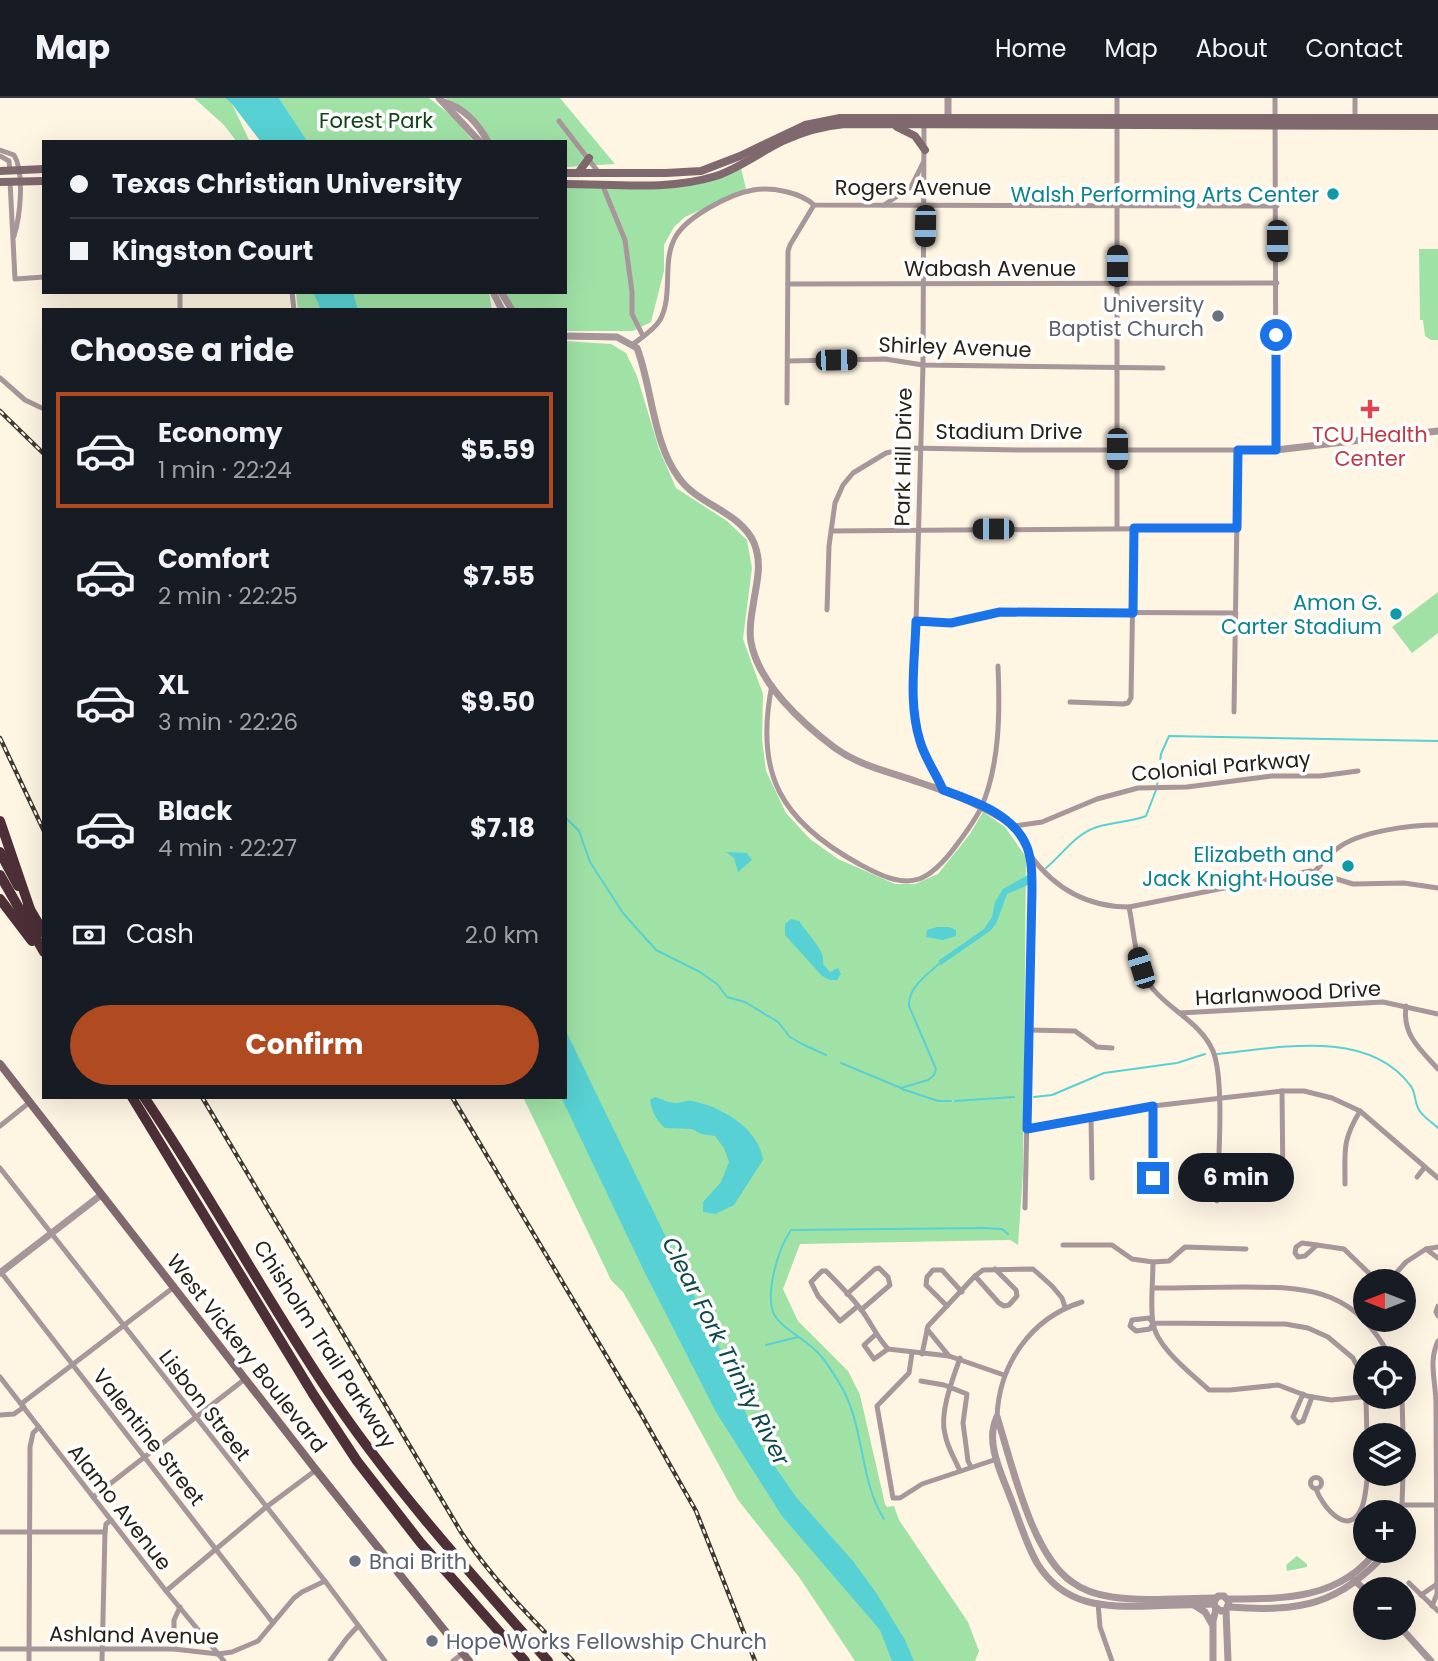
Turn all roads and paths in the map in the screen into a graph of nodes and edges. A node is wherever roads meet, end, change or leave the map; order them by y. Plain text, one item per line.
1 (948, 98) edge
2 (1117, 98) edge
3 (1276, 98) edge
4 (1355, 98) edge
5 (441, 100) edge
6 (1438, 118) edge
7 (559, 121) dead end
8 (924, 122) junction
9 (948, 122) junction
10 (1355, 122) junction
11 (1117, 123) junction
12 (1276, 123) junction
13 (891, 125) junction
14 (1438, 126) edge
15 (478, 140) edge
16 (487, 140) edge
17 (0, 150) edge
18 (925, 153) junction
19 (0, 156) edge
20 (589, 158) junction
21 (42, 169) edge
22 (15, 170) junction
23 (0, 171) edge
24 (567, 173) edge
25 (578, 173) junction
26 (599, 173) junction
27 (42, 181) edge
28 (15, 182) junction
29 (0, 183) edge
30 (567, 184) edge
31 (602, 184) junction
32 (814, 205) junction
33 (925, 205) junction
34 (1117, 205) junction
35 (1277, 205) junction
36 (883, 206) junction
37 (42, 277) edge
38 (1277, 283) junction
39 (788, 284) junction
40 (924, 284) junction
41 (1117, 284) junction
42 (496, 294) edge
43 (510, 308) edge
44 (567, 336) edge
45 (643, 336) junction
46 (632, 345) junction
47 (788, 361) junction
48 (923, 365) junction
49 (1117, 367) junction
50 (1163, 368) dead end
51 (0, 378) edge
52 (787, 403) dead end
53 (42, 408) edge
54 (1438, 431) edge
55 (920, 448) junction
56 (1117, 449) junction
57 (1238, 450) junction
58 (1276, 450) junction
59 (1117, 528) junction
60 (1134, 528) junction
61 (1237, 528) junction
62 (918, 530) junction
63 (831, 531) junction
64 (827, 610) dead end
65 (1133, 613) junction
66 (1236, 613) junction
67 (916, 621) junction
68 (998, 666) dead end
69 (772, 685) junction
70 (1070, 702) dead end
71 (1234, 712) dead end
72 (1358, 771) dead end
73 (943, 790) junction
74 (982, 806) junction
75 (0, 821) edge
76 (1438, 825) edge
77 (1014, 826) junction
78 (0, 852) edge
79 (1028, 853) junction
80 (1315, 871) junction
81 (0, 875) edge
82 (1438, 888) edge
83 (0, 899) edge
84 (1129, 907) junction
85 (31, 912) junction
86 (42, 930) edge
87 (42, 949) edge
88 (42, 951) edge
89 (1406, 1006) junction
90 (1180, 1013) junction
91 (1438, 1014) edge
92 (1029, 1030) junction
93 (1112, 1048) dead end
94 (0, 1064) edge
95 (1438, 1069) edge
96 (1282, 1091) junction
97 (1218, 1097) junction
98 (133, 1099) edge
99 (145, 1099) edge
100 (30, 1102) junction
101 (1153, 1106) junction
102 (1360, 1111) junction
103 (1091, 1116) junction
104 (0, 1125) edge
105 (1027, 1129) junction
106 (0, 1168) edge
107 (1424, 1168) junction
108 (1417, 1177) dead end
109 (1092, 1178) dead end
110 (1153, 1178) dead end
111 (1438, 1178) edge
112 (1283, 1184) dead end
113 (1345, 1184) dead end
114 (101, 1195) junction
115 (1217, 1201) dead end
116 (1025, 1208) dead end
117 (52, 1234) junction
118 (1063, 1245) dead end
119 (1317, 1245) dead end
120 (1438, 1247) edge
121 (1246, 1249) dead end
122 (1426, 1249) junction
123 (1438, 1258) edge
124 (1153, 1262) junction
125 (995, 1269) junction
126 (1365, 1269) edge
127 (1400, 1269) edge
128 (0, 1272) edge
129 (975, 1276) junction
130 (174, 1287) junction
131 (1153, 1288) junction
132 (962, 1292) junction
133 (847, 1294) junction
134 (1082, 1302) dead end
135 (947, 1306) junction
136 (1438, 1306) edge
137 (1066, 1307) junction
138 (859, 1308) junction
139 (1353, 1311) edge
140 (1438, 1316) edge
141 (1140, 1319) junction
142 (1153, 1323) junction
143 (123, 1326) junction
144 (927, 1329) junction
145 (1142, 1330) junction
146 (875, 1335) junction
147 (1438, 1341) edge
148 (888, 1349) junction
149 (912, 1353) junction
150 (1435, 1353) edge
151 (922, 1354) junction
152 (949, 1356) junction
153 (960, 1358) junction
154 (1353, 1358) edge
155 (73, 1364) junction
156 (1435, 1367) edge
157 (1004, 1375) junction
158 (0, 1377) edge
159 (245, 1379) junction
160 (921, 1381) dead end
161 (950, 1387) junction
162 (1303, 1394) junction
163 (1312, 1397) junction
164 (1353, 1398) edge
165 (23, 1406) junction
166 (0, 1415) edge
167 (997, 1417) junction
168 (195, 1418) junction
169 (39, 1427) junction
170 (145, 1458) junction
171 (993, 1460) junction
172 (971, 1468) junction
173 (316, 1470) junction
174 (960, 1471) junction
175 (1366, 1486) edge
176 (1316, 1489) dead end
177 (93, 1497) junction
178 (1437, 1505) edge
179 (265, 1508) junction
180 (1416, 1508) edge
181 (111, 1520) junction
182 (0, 1532) edge
183 (31, 1532) junction
184 (105, 1532) junction
185 (216, 1549) junction
186 (1368, 1563) edge
187 (1373, 1563) edge
188 (1356, 1577) edge
189 (1356, 1577) edge
190 (1353, 1579) edge
191 (1353, 1580) edge
192 (325, 1581) junction
193 (1437, 1584) edge
194 (1416, 1590) edge
195 (166, 1591) junction
196 (1099, 1594) junction
197 (1421, 1595) junction
198 (1215, 1604) junction
199 (1097, 1605) junction
200 (1194, 1605) junction
201 (1227, 1605) junction
202 (180, 1606) junction
203 (1432, 1606) junction
204 (1243, 1608) junction
205 (1438, 1611) edge
206 (273, 1623) junction
207 (358, 1626) junction
208 (1213, 1626) junction
209 (1227, 1626) junction
210 (1412, 1640) edge
211 (0, 1649) edge
212 (29, 1649) junction
213 (174, 1649) junction
214 (102, 1650) junction
215 (218, 1654) junction
216 (466, 1658) edge
217 (29, 1661) edge
218 (102, 1661) edge
219 (224, 1661) edge
220 (330, 1661) edge
221 (385, 1661) edge
222 (453, 1661) edge
223 (525, 1661) edge
224 (548, 1661) edge
225 (1112, 1661) edge
226 (1213, 1661) edge
227 (1228, 1661) edge
228 (1431, 1661) edge

1 - 9 street
2 - 11 street
3 - 12 street
4 - 10 street
5 - 15 street
5 - 16 street
6 - 10 main road
7 - 20 street
8 - 9 main road
8 - 13 main road
8 - 18 street, Park Hill Drive
8 - 26 main road
9 - 11 main road
10 - 12 main road
10 - 14 main road
11 - 12 main road
11 - 34 street
12 - 35 street
13 - 18 main road
13 - 31 main road
17 - 22 street
18 - 33 street, Park Hill Drive
18 - 36 street
19 - 22 street
20 - 25 main road
20 - 26 street
21 - 22 main road
22 - 23 main road
22 - 28 street
24 - 25 main road
25 - 26 main road
27 - 28 main road
28 - 29 main road
28 - 37 street
30 - 31 main road
31 - 45 street
32 - 36 street, Rogers Avenue
32 - 39 street
32 - 45 street, Rogers Avenue
33 - 34 street, Rogers Avenue
33 - 36 street, Rogers Avenue
33 - 40 street, Park Hill Drive
34 - 35 street, Rogers Avenue
34 - 41 street
35 - 38 street
38 - 41 street, Wabash Avenue
38 - 58 street
39 - 40 street, Wabash Avenue
39 - 47 street
40 - 41 street, Wabash Avenue
40 - 48 street, Park Hill Drive
41 - 49 street
42 - 43 street
44 - 46 street
45 - 46 street, Rogers Avenue
46 - 69 street
47 - 48 street, Shirley Avenue
47 - 52 street
48 - 49 street, Shirley Avenue
48 - 55 street, Park Hill Drive
49 - 50 street, Shirley Avenue
49 - 56 street
51 - 53 street
54 - 58 street, Stadium Drive
55 - 56 street, Stadium Drive
55 - 62 street, Park Hill Drive
55 - 63 street, Stadium Drive
56 - 57 street, Stadium Drive
56 - 59 street
57 - 58 street, Stadium Drive
57 - 61 street
59 - 60 street
59 - 62 street
60 - 61 street
60 - 65 street
61 - 66 street
62 - 63 street
62 - 67 street, Park Hill Drive
63 - 64 street, Stadium Drive
65 - 66 street
65 - 67 street
65 - 70 street
66 - 71 street
67 - 73 street, Park Hill Drive
68 - 74 street
69 - 73 street
69 - 74 street
72 - 77 street, Colonial Parkway
73 - 74 street
74 - 77 street
75 - 85 highway
76 - 80 street
77 - 79 street
78 - 85 highway
79 - 84 street
79 - 92 street
80 - 82 street
80 - 84 street
81 - 87 highway
83 - 88 highway
84 - 90 street
85 - 86 highway
89 - 90 street, Harlanwood Drive
89 - 91 street, Harlanwood Drive
89 - 95 street
90 - 97 street
92 - 93 street
92 - 105 street
94 - 100 main road, West Vickery Boulevard
96 - 97 street
96 - 102 street
96 - 112 street
97 - 101 street
97 - 115 street
98 - 223 highway, Chisholm Trail Parkway
99 - 224 highway, Chisholm Trail Parkway
100 - 104 street
100 - 114 main road, West Vickery Boulevard
101 - 103 street
101 - 110 street
102 - 107 street
102 - 113 street
103 - 105 street
103 - 109 street
105 - 116 street
106 - 117 street, Lisbon Street
107 - 108 street
107 - 111 street
114 - 117 street
114 - 130 main road, West Vickery Boulevard
117 - 128 street
117 - 143 street, Lisbon Street
118 - 124 street
119 - 126 street
120 - 122 street
121 - 124 street
122 - 123 street
122 - 127 street
124 - 131 street
125 - 129 street
125 - 129 street
125 - 137 street
128 - 155 street, Valentine Street
129 - 132 street
130 - 143 street
130 - 159 main road, West Vickery Boulevard
131 - 139 street
131 - 142 street
132 - 135 street
132 - 135 street
133 - 138 street
133 - 138 street
133 - 138 street
134 - 137 street
135 - 144 street
136 - 140 street
137 - 157 street
138 - 146 street
141 - 142 street
141 - 145 street
141 - 145 street
142 - 145 street
142 - 154 street
142 - 162 street
143 - 155 street
143 - 168 street, Lisbon Street
144 - 151 street
144 - 152 street
146 - 148 street
146 - 148 street
147 - 150 street
148 - 149 street
149 - 151 street
149 - 174 street
150 - 156 street
151 - 152 street
152 - 153 street
153 - 157 street
153 - 161 street
155 - 165 street
155 - 170 street, Valentine Street
156 - 178 street
157 - 167 street
158 - 165 street, Alamo Avenue
159 - 168 street
159 - 173 main road, West Vickery Boulevard
160 - 161 street
161 - 172 street
161 - 174 street
162 - 163 street
162 - 163 street
163 - 164 street
165 - 166 street
165 - 169 street, Alamo Avenue
167 - 171 street
167 - 196 street
168 - 170 street
168 - 179 street, Lisbon Street
169 - 177 street, Alamo Avenue
169 - 183 street
170 - 177 street
170 - 185 street, Valentine Street
171 - 172 street
171 - 199 street
172 - 174 street
173 - 179 street
173 - 216 main road, West Vickery Boulevard
175 - 176 street
177 - 181 street, Alamo Avenue
178 - 180 street
178 - 193 street
179 - 185 street
179 - 192 street, Lisbon Street
181 - 184 street
181 - 195 street, Alamo Avenue
182 - 183 street
183 - 184 street
183 - 212 street
184 - 214 street
185 - 195 street
185 - 206 street, Valentine Street
186 - 188 street
187 - 189 street
190 - 201 street
191 - 204 street
192 - 206 street, Ashland Avenue
192 - 207 street, Lisbon Street
193 - 197 street
193 - 203 street
194 - 197 street
195 - 202 street, Alamo Avenue
196 - 198 street
196 - 199 street
197 - 203 street
198 - 200 street
198 - 201 street
198 - 201 street
198 - 208 street
199 - 200 street
199 - 225 street
200 - 208 street
201 - 204 street
201 - 209 street
202 - 213 street
202 - 215 street, Alamo Avenue
203 - 205 street
204 - 209 street
206 - 215 street, Ashland Avenue
207 - 220 street
207 - 221 street, Lisbon Street
208 - 226 street
209 - 227 street
210 - 228 street
211 - 212 street, Ashland Avenue
212 - 214 street, Ashland Avenue
212 - 217 street
213 - 214 street, Ashland Avenue
213 - 215 street, Ashland Avenue
214 - 218 street
215 - 219 street, Alamo Avenue
216 - 222 street

